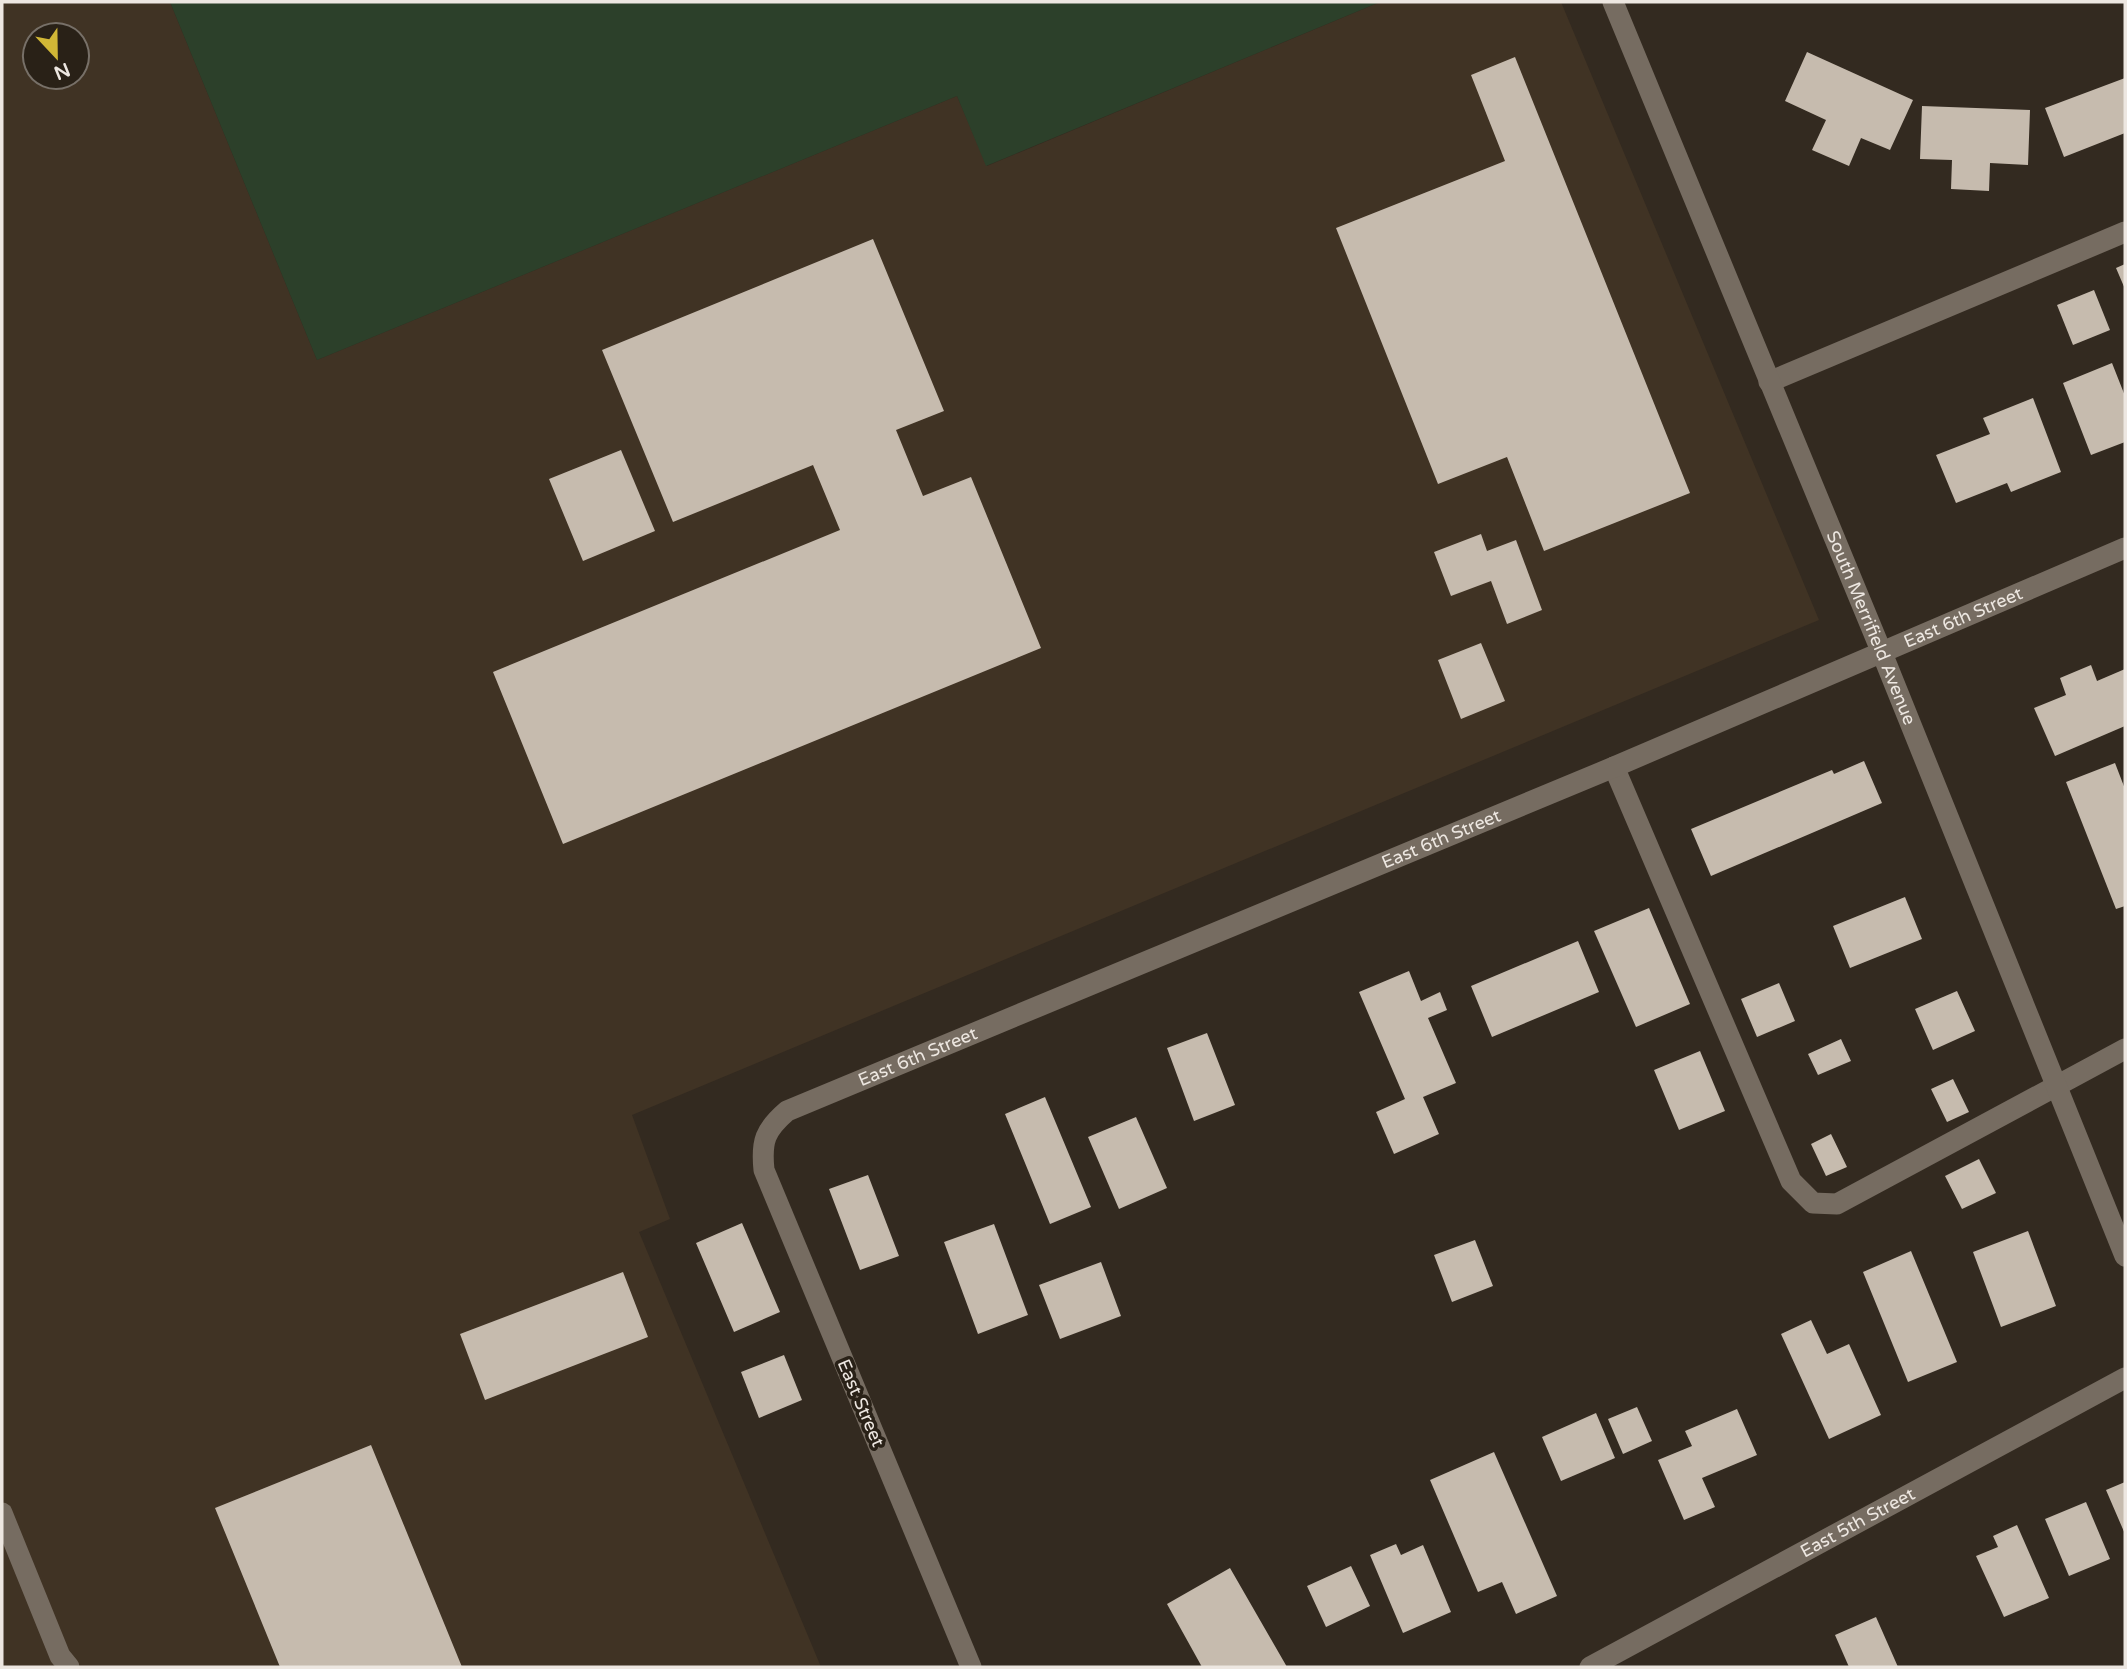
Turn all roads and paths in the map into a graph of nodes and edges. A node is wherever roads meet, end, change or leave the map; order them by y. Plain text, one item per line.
1 (1613, 2) edge
2 (2125, 232) edge
3 (1769, 382) junction
4 (2125, 548) edge
5 (1882, 653) junction
6 (1614, 767) junction
7 (2125, 1049) edge
8 (2056, 1087) junction
9 (765, 1136) joint
10 (2125, 1256) edge
11 (2125, 1378) edge
12 (2, 1513) edge
13 (1594, 1666) edge
14 (69, 1667) edge
15 (971, 1667) edge

1 - 3 street, South Merrifield Avenue
2 - 3 street
3 - 5 street, South Merrifield Avenue
4 - 5 street, East 6th Street
5 - 6 street, East 6th Street
5 - 8 street, South Merrifield Avenue
6 - 8 street
6 - 9 street, East 6th Street
7 - 8 street
8 - 10 street, South Merrifield Avenue
9 - 15 street, East Street
11 - 13 street, East 5th Street
12 - 14 street

